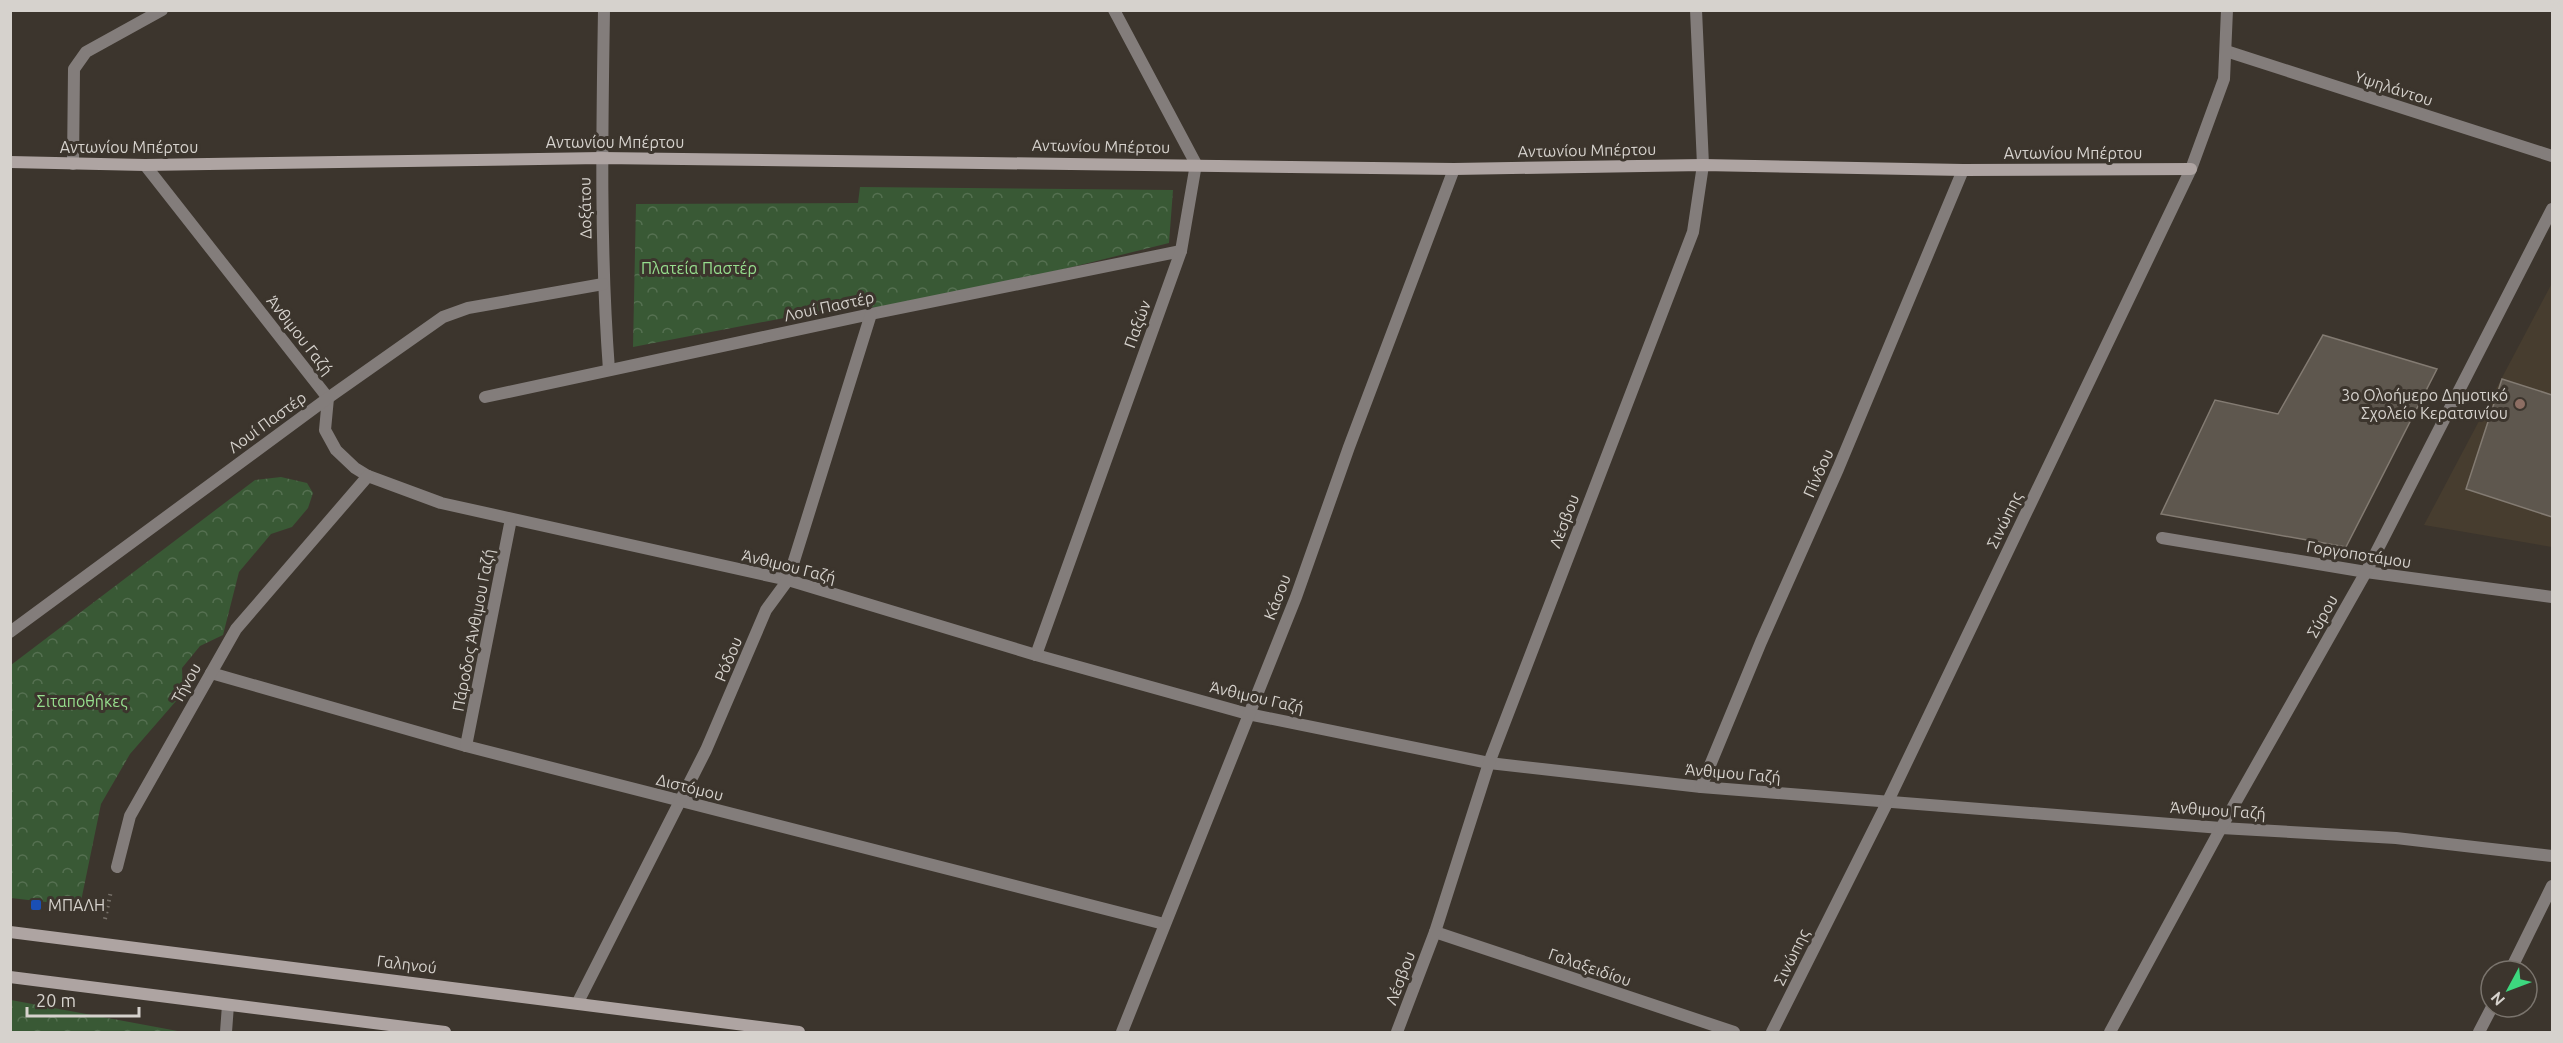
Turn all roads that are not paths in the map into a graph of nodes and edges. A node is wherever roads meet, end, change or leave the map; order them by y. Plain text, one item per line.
1 (162, 10) edge
2 (604, 10) edge
3 (1114, 10) edge
4 (1696, 10) edge
5 (2227, 10) edge
6 (2226, 51) junction
7 (2553, 156) edge
8 (601, 158) junction
9 (10, 162) edge
10 (73, 164) junction
11 (1196, 164) junction
12 (145, 165) junction
13 (1703, 165) junction
14 (1454, 169) junction
15 (2191, 169) junction
16 (1963, 170) junction
17 (2553, 210) edge
18 (1180, 251) junction
19 (603, 284) junction
20 (871, 314) junction
21 (609, 370) junction
22 (328, 398) junction
23 (485, 398) dead end
24 (368, 476) junction
25 (512, 519) junction
26 (2162, 538) dead end
27 (2366, 572) junction
28 (788, 580) junction
29 (2553, 597) edge
30 (10, 632) edge
31 (1036, 655) junction
32 (211, 673) junction
33 (1248, 714) junction
34 (466, 747) junction
35 (1489, 763) junction
36 (1701, 788) junction
37 (680, 801) junction
38 (1888, 801) junction
39 (2221, 828) junction
40 (2553, 856) edge
41 (117, 867) road end
42 (2553, 886) edge
43 (1164, 924) junction
44 (10, 932) edge
45 (1435, 932) junction
46 (2516, 959) edge
47 (10, 977) edge
48 (578, 1002) junction
49 (228, 1005) junction
50 (226, 1032) edge
51 (445, 1032) edge
52 (800, 1032) edge
53 (1122, 1032) edge
54 (1396, 1032) edge
55 (1734, 1032) edge
56 (1772, 1032) edge
57 (2110, 1032) edge

1 - 10 street
2 - 8 street, Δοξάτου
3 - 11 street
4 - 13 street, Λέσβου
5 - 6 street, Σινώπης
6 - 7 street, Υψηλάντου
6 - 15 street, Σινώπης
8 - 11 street, Αντωνίου Μπέρτου
8 - 12 street, Αντωνίου Μπέρτου
8 - 19 street, Δοξάτου
9 - 10 street, Αντωνίου Μπέρτου
10 - 12 street, Αντωνίου Μπέρτου
11 - 14 street, Αντωνίου Μπέρτου
11 - 18 street, Παξών
12 - 22 street, Άνθιμου Γαζή
13 - 14 street, Αντωνίου Μπέρτου
13 - 16 street, Αντωνίου Μπέρτου
13 - 35 street, Λέσβου
14 - 33 street, Κάσου
15 - 16 street, Αντωνίου Μπέρτου
15 - 38 street, Σινώπης
16 - 36 street, Πίνδου
17 - 27 street, Σύρου
18 - 20 street, Λουί Παστέρ
18 - 31 street, Παξών
19 - 21 street, Δοξάτου
19 - 22 street, Λουί Παστέρ
20 - 21 street, Λουί Παστέρ
20 - 28 street, Ρόδου
21 - 23 street, Λουί Παστέρ
22 - 24 street, Άνθιμου Γαζή
22 - 30 street, Λουί Παστέρ
24 - 25 street, Άνθιμου Γαζή
24 - 32 street, Τήνου
25 - 28 street, Άνθιμου Γαζή
25 - 34 street, Πάροδος Άνθιμου Γαζή
26 - 27 street, Γοργοποτάμου
27 - 29 street, Γοργοποτάμου
27 - 39 street, Σύρου
28 - 31 street, Άνθιμου Γαζή
28 - 37 street, Ρόδου
31 - 33 street, Άνθιμου Γαζή
32 - 34 street, Διστόμου
32 - 41 street, Τήνου
33 - 35 street, Άνθιμου Γαζή
33 - 43 street, Κάσου
34 - 37 street, Διστόμου
35 - 36 street, Άνθιμου Γαζή
35 - 45 street, Λέσβου
36 - 38 street, Άνθιμου Γαζή
37 - 43 street, Διστόμου
37 - 48 street, Ρόδου
38 - 39 street, Άνθιμου Γαζή
38 - 56 street, Σινώπης
39 - 40 street, Άνθιμου Γαζή
39 - 57 street, Σύρου
42 - 46 street
43 - 53 street, Κάσου
44 - 48 street, Γαληνού
45 - 54 street, Λέσβου
45 - 55 street, Γαλαξειδίου
47 - 49 street
48 - 52 street, Γαληνού
49 - 50 street
49 - 51 street

